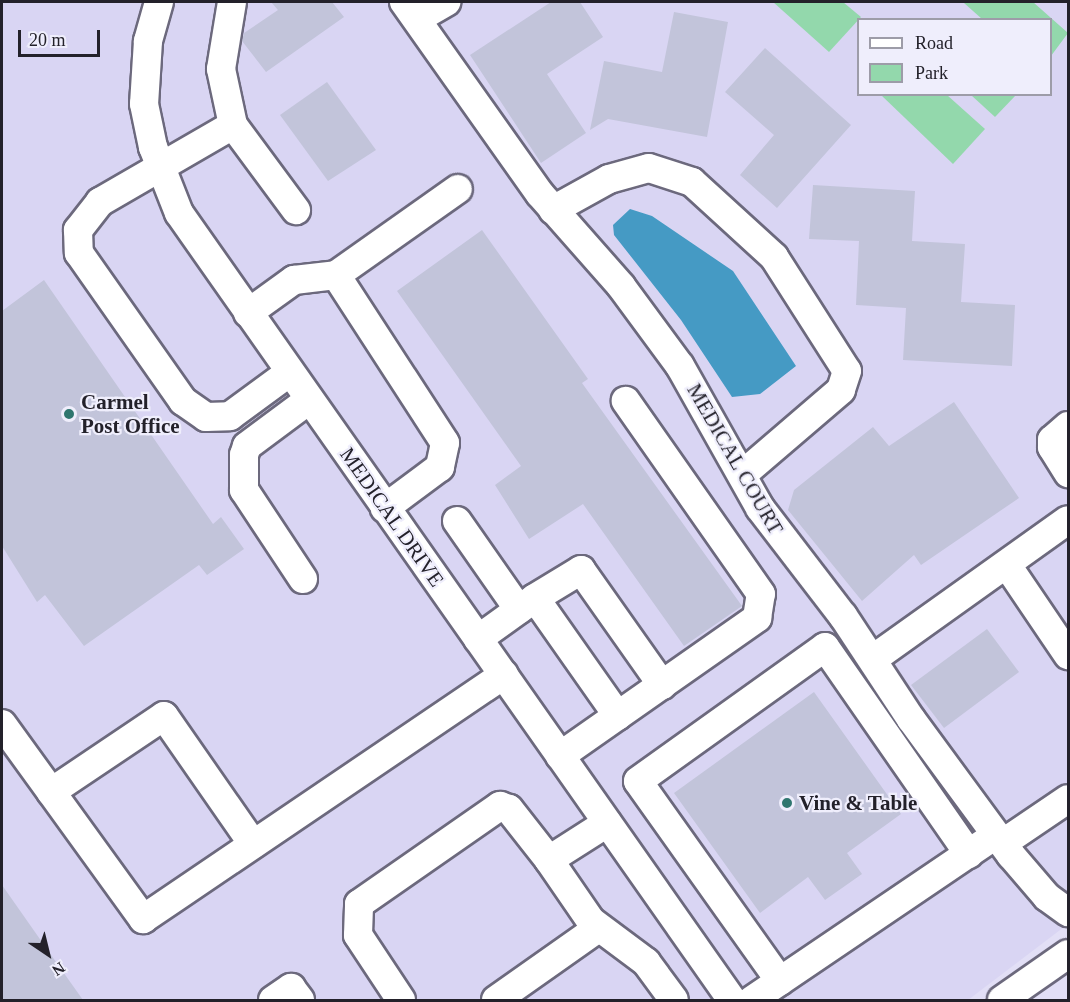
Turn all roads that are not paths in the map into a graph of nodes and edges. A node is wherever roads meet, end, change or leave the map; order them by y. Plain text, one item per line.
1 (159, 2) edge
2 (232, 2) edge
3 (447, 2) edge
4 (411, 10) edge
5 (233, 124) junction
6 (162, 171) junction
7 (458, 189) dead end
8 (296, 210) dead end
9 (553, 210) junction
10 (336, 275) junction
11 (248, 313) junction
12 (290, 372) junction
13 (309, 400) junction
14 (626, 400) dead end
15 (1068, 426) edge
16 (1068, 473) edge
17 (742, 475) junction
18 (386, 508) junction
19 (1068, 520) edge
20 (457, 521) dead end
21 (1007, 565) junction
22 (303, 579) dead end
23 (527, 604) junction
24 (478, 639) junction
25 (1068, 655) edge
26 (873, 659) junction
27 (504, 675) junction
28 (662, 685) junction
29 (618, 716) junction
30 (2, 724) edge
31 (560, 756) junction
32 (51, 792) junction
33 (1068, 799) edge
34 (608, 823) junction
35 (999, 839) junction
36 (253, 844) junction
37 (969, 854) junction
38 (549, 860) junction
39 (1068, 912) edge
40 (598, 928) junction
41 (1068, 954) edge
42 (780, 981) junction
43 (273, 1000) edge
44 (300, 1000) edge
45 (401, 1000) edge
46 (496, 1000) edge
47 (674, 1000) edge
48 (732, 1000) edge
49 (752, 1000) edge
50 (1002, 1000) edge

1 - 6 street, MEDICAL DRIVE
2 - 5 street
3 - 4 street
4 - 9 street, MEDICAL COURT
5 - 6 street
5 - 8 street
6 - 11 street, MEDICAL DRIVE
6 - 12 street
7 - 10 street
9 - 17 street, MEDICAL COURT
9 - 17 street
10 - 11 street
10 - 18 street
11 - 12 street, MEDICAL DRIVE
12 - 13 street, MEDICAL DRIVE
13 - 18 street, MEDICAL DRIVE
13 - 22 street
14 - 28 street
15 - 16 street
17 - 26 street, MEDICAL COURT
18 - 24 street, MEDICAL DRIVE
19 - 21 street
20 - 23 street
21 - 25 street
21 - 26 street
23 - 24 street
23 - 28 street
23 - 29 street
24 - 27 street, MEDICAL DRIVE
26 - 35 street, MEDICAL COURT
27 - 31 street, MEDICAL DRIVE
27 - 36 street
28 - 29 street
29 - 31 street
30 - 32 street
31 - 34 street, MEDICAL DRIVE
32 - 36 street
32 - 36 street
33 - 35 street
34 - 38 street
34 - 48 street, MEDICAL DRIVE
35 - 37 street
35 - 39 street, MEDICAL COURT
37 - 42 street
37 - 42 street
38 - 40 street
38 - 45 street
40 - 46 street
40 - 47 street
41 - 50 street
42 - 49 street
43 - 44 street

